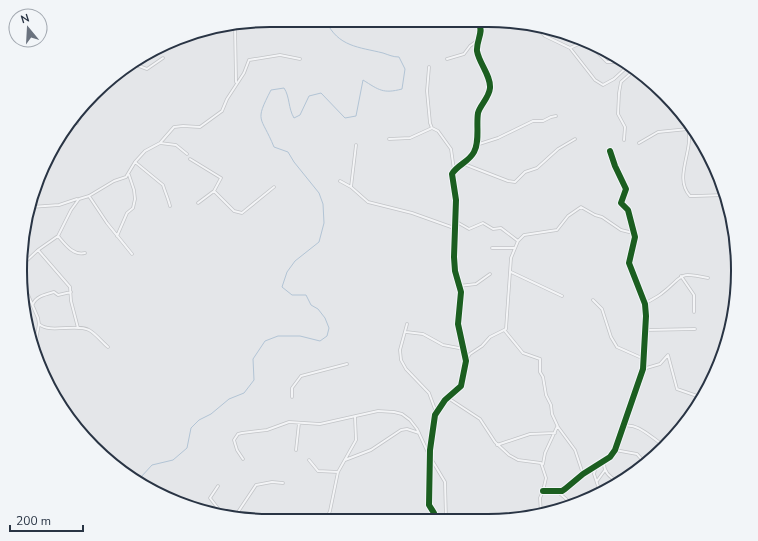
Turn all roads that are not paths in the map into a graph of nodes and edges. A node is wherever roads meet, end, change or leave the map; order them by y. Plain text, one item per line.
1 (480, 27) edge
2 (235, 30) edge
3 (542, 33) edge
4 (478, 40) junction
5 (577, 45) edge
6 (570, 48) junction
7 (600, 55) edge
8 (163, 58) dead end
9 (300, 59) dead end
10 (448, 59) dead end
11 (612, 62) edge
12 (139, 66) edge
13 (430, 67) dead end
14 (625, 69) edge
15 (630, 73) edge
16 (236, 83) junction
17 (556, 116) dead end
18 (432, 128) junction
19 (686, 129) edge
20 (690, 134) edge
21 (389, 139) dead end
22 (575, 139) dead end
23 (624, 140) dead end
24 (160, 143) junction
25 (639, 143) dead end
26 (356, 145) dead end
27 (476, 145) junction
28 (610, 151) dead end
29 (187, 154) dead end
30 (190, 159) dead end
31 (135, 162) junction
32 (464, 164) junction
33 (454, 170) junction
34 (129, 175) junction
35 (340, 181) dead end
36 (274, 187) dead end
37 (351, 187) junction
38 (214, 191) junction
39 (89, 196) junction
40 (719, 196) edge
41 (78, 199) junction
42 (198, 203) dead end
43 (35, 206) edge
44 (170, 206) dead end
45 (456, 220) junction
46 (454, 228) junction
47 (634, 233) junction
48 (58, 236) junction
49 (117, 236) junction
50 (518, 241) junction
51 (492, 248) dead end
52 (514, 248) junction
53 (38, 250) junction
54 (85, 253) dead end
55 (132, 254) dead end
56 (28, 260) edge
57 (511, 272) junction
58 (490, 274) dead end
59 (681, 276) junction
60 (708, 278) dead end
61 (460, 286) junction
62 (71, 292) junction
63 (29, 295) edge
64 (562, 296) dead end
65 (593, 300) dead end
66 (645, 304) junction
67 (33, 305) junction
68 (694, 312) dead end
69 (40, 324) junction
70 (407, 324) dead end
71 (78, 328) junction
72 (695, 329) dead end
73 (646, 330) junction
74 (505, 331) junction
75 (406, 332) junction
76 (36, 338) edge
77 (108, 347) dead end
78 (465, 348) junction
79 (644, 359) junction
80 (466, 361) junction
81 (348, 364) dead end
82 (644, 369) junction
83 (696, 396) edge
84 (292, 397) dead end
85 (448, 398) junction
86 (436, 412) junction
87 (355, 417) junction
88 (299, 423) junction
89 (623, 426) junction
90 (558, 427) junction
91 (556, 432) junction
92 (419, 433) junction
93 (660, 443) edge
94 (497, 445) junction
95 (296, 450) dead end
96 (615, 450) junction
97 (430, 457) junction
98 (243, 459) dead end
99 (642, 459) edge
100 (308, 460) dead end
101 (344, 460) junction
102 (604, 461) junction
103 (543, 465) junction
104 (596, 466) junction
105 (605, 470) junction
106 (338, 472) junction
107 (582, 474) junction
108 (613, 479) edge
109 (597, 481) junction
110 (283, 483) dead end
111 (218, 486) dead end
112 (599, 487) edge
113 (543, 491) junction
114 (558, 492) junction
115 (568, 500) edge
116 (218, 508) edge
117 (541, 508) edge
118 (238, 512) edge
119 (329, 514) edge
120 (434, 514) edge
121 (446, 514) edge

1 - 4 street
2 - 16 street
3 - 6 street
4 - 10 street
4 - 27 street
5 - 6 street
6 - 14 street
7 - 11 street
8 - 12 street
9 - 16 street
13 - 18 street
15 - 23 street
16 - 24 street
17 - 27 street
18 - 21 street
18 - 33 street
19 - 25 street
20 - 40 street
22 - 32 street
24 - 29 street
24 - 31 street
26 - 37 street
27 - 32 street
28 - 47 street
30 - 38 street
31 - 34 street
31 - 44 street
32 - 33 street
33 - 45 street
34 - 39 street
34 - 49 street
35 - 37 street
36 - 38 street
37 - 46 street
38 - 42 street
39 - 41 street
39 - 49 street
41 - 43 street
41 - 48 street
45 - 46 street
45 - 50 street
46 - 61 street
47 - 50 street
47 - 66 street
48 - 53 street
48 - 54 street
49 - 55 street
50 - 52 street
51 - 52 street
52 - 57 street
53 - 56 street
53 - 62 street
57 - 64 street
57 - 74 street
58 - 61 street
59 - 60 street
59 - 66 street
59 - 68 street
61 - 78 street
62 - 67 street
62 - 71 street
63 - 67 street
65 - 79 street
66 - 73 street
67 - 69 street
69 - 71 street
69 - 76 street
70 - 75 street
71 - 77 street
72 - 73 street
73 - 79 street
74 - 80 street
74 - 90 street
75 - 78 street
75 - 86 street
78 - 80 street
79 - 82 street
80 - 85 street
81 - 84 street
82 - 83 street
82 - 89 street
85 - 86 street
85 - 94 street
86 - 97 street
87 - 88 street
87 - 92 street
87 - 101 street
88 - 95 street
88 - 98 street
89 - 93 street
89 - 96 street
90 - 91 street
90 - 107 street
91 - 94 street
91 - 103 street
92 - 97 street
92 - 101 street
94 - 103 street
96 - 99 street
96 - 102 street
97 - 120 street
97 - 121 street
100 - 106 street
101 - 106 street
102 - 104 street
102 - 105 street
103 - 113 street
104 - 107 street
104 - 109 street
105 - 108 street
105 - 109 street
106 - 119 street
107 - 114 street
109 - 112 street
110 - 118 street
111 - 116 street
113 - 114 street
113 - 117 street
114 - 115 street

